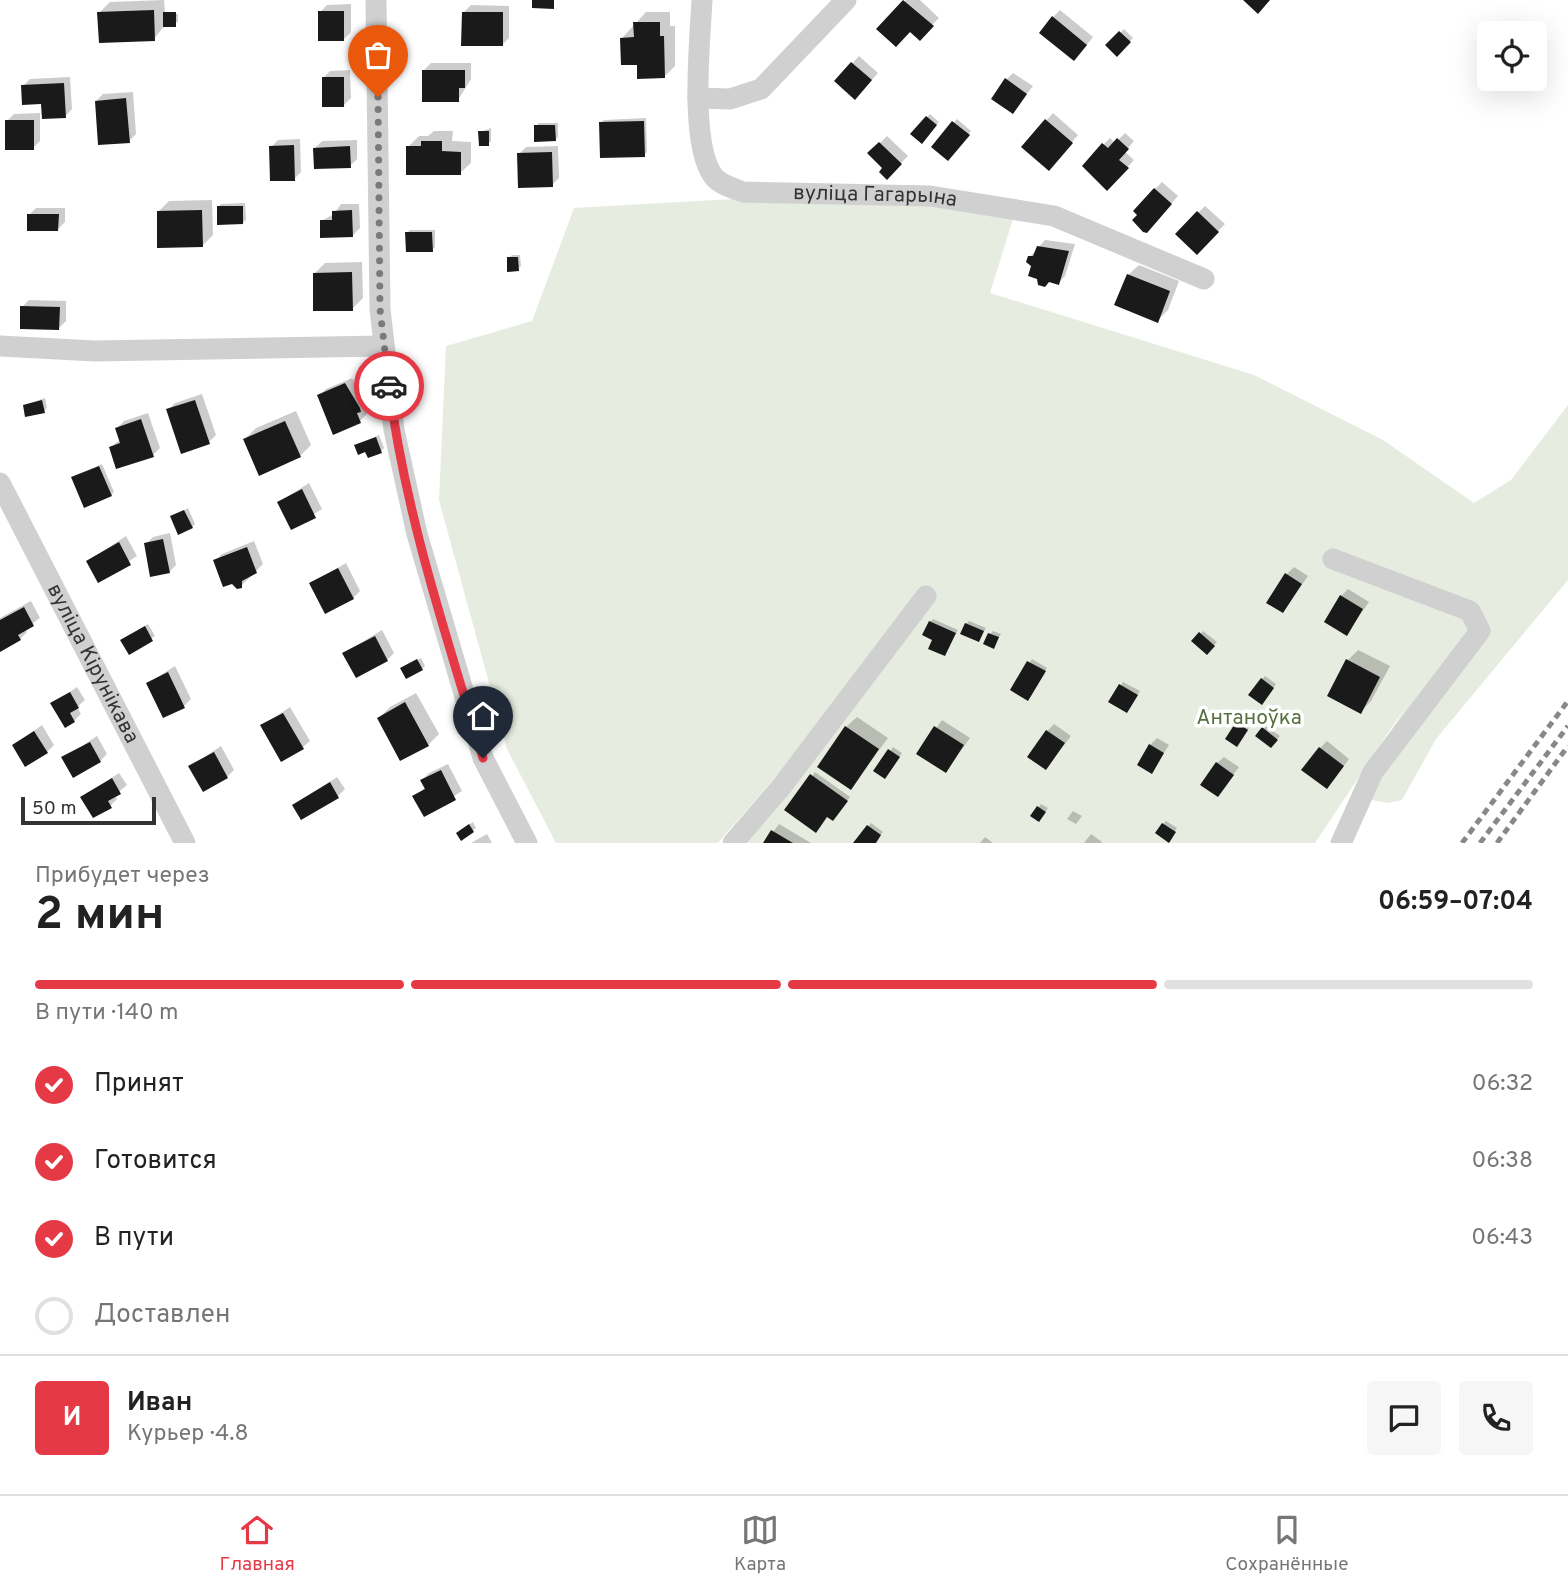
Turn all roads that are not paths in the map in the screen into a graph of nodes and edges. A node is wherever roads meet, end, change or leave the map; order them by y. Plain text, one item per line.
1 (376, 0) edge
2 (702, 0) edge
3 (846, 0) edge
4 (698, 97) junction
5 (1204, 279) dead end
6 (0, 346) edge
7 (383, 346) junction
8 (0, 483) edge
9 (1334, 559) dead end
10 (926, 596) dead end
11 (185, 843) edge
12 (527, 843) edge
13 (733, 843) edge
14 (1342, 843) edge

1 - 7 street
2 - 4 street, вуліца Гагарына
3 - 4 street
4 - 5 street, вуліца Гагарына
6 - 7 street
7 - 12 street
8 - 11 street, вуліца Кірунікава
9 - 14 street
10 - 13 street

